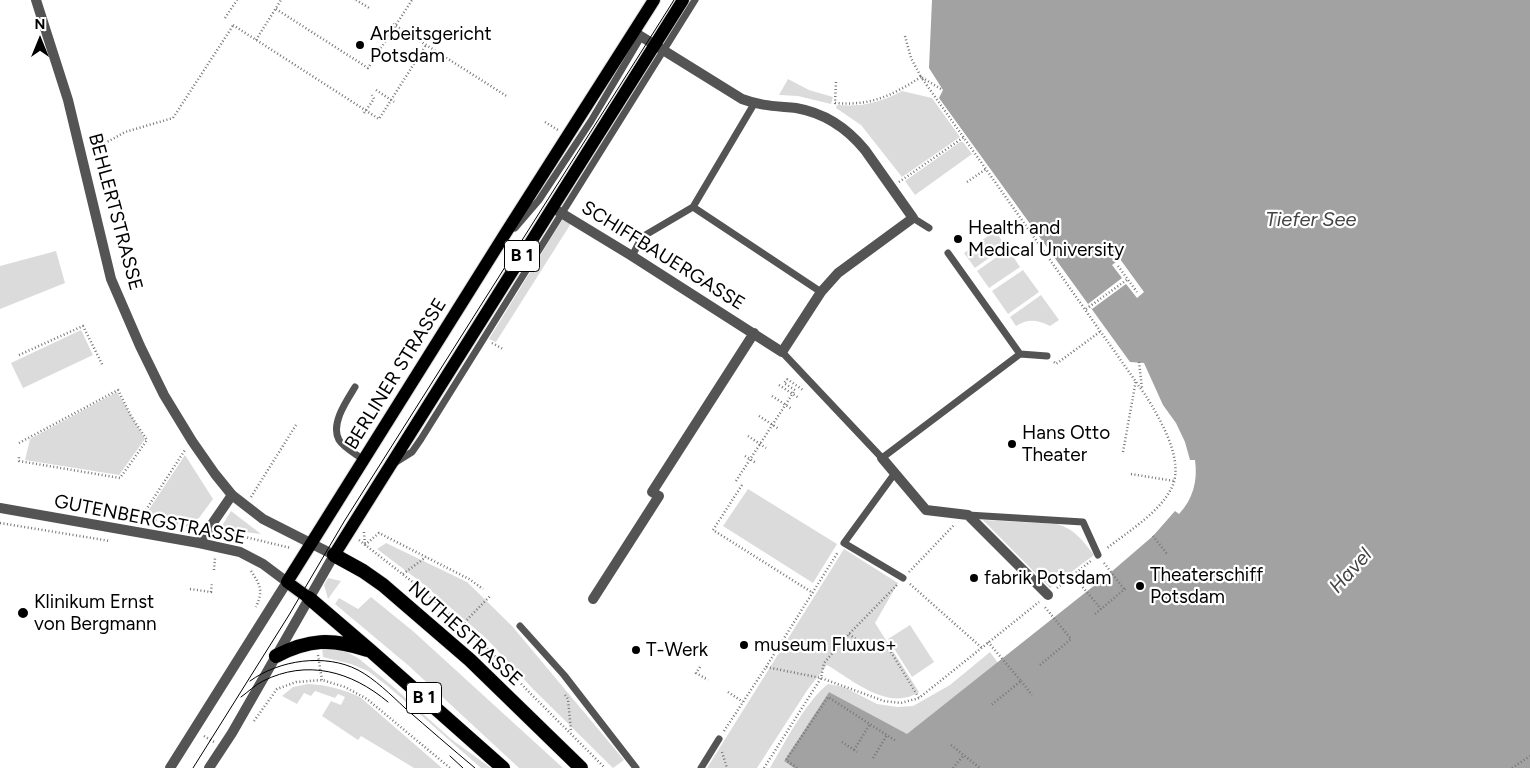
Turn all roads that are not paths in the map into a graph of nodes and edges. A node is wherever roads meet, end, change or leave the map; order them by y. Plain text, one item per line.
1 (36, 0) edge
2 (654, 0) edge
3 (695, 0) edge
4 (680, 1) edge
5 (638, 35) junction
6 (658, 48) junction
7 (754, 104) junction
8 (693, 207) junction
9 (557, 211) junction
10 (913, 218) junction
11 (929, 228) dead end
12 (948, 253) dead end
13 (632, 256) junction
14 (821, 292) junction
15 (754, 334) junction
16 (782, 352) junction
17 (1020, 354) junction
18 (1047, 356) dead end
19 (354, 387) dead end
20 (882, 458) junction
21 (364, 460) junction
22 (895, 473) junction
23 (232, 495) junction
24 (0, 508) edge
25 (966, 515) junction
26 (199, 543) junction
27 (311, 544) junction
28 (334, 555) junction
29 (1098, 555) road end
30 (903, 578) road end
31 (287, 582) junction
32 (1048, 595) road end
33 (308, 598) junction
34 (593, 599) dead end
35 (520, 626) dead end
36 (372, 652) junction
37 (276, 656) junction
38 (719, 739) road end
39 (170, 768) edge
40 (209, 768) edge
41 (503, 768) edge
42 (581, 768) edge
43 (636, 768) edge
44 (701, 768) edge

1 - 23 street, BEHLERTSTRASSE
2 - 5 main road, BERLINER STRASSE / B 1
3 - 6 lane
4 - 6 main road, B 1
5 - 6 street
5 - 21 main road, BERLINER STRASSE / B 1
6 - 7 street
6 - 9 main road, B 1
7 - 8 lane
7 - 10 street
8 - 13 lane
8 - 14 lane
9 - 13 street, SCHIFFBAUERGASSE
9 - 28 main road, B 1
10 - 11 lane
10 - 14 street
12 - 17 lane
13 - 15 street, SCHIFFBAUERGASSE
14 - 16 street
15 - 16 street, SCHIFFBAUERGASSE
15 - 34 street, SCHIFFBAUERGASSE
16 - 20 lane, SCHIFFBAUERGASSE
17 - 18 lane
17 - 20 lane
19 - 21 lane
20 - 22 street, SCHIFFBAUERGASSE
21 - 27 main road, BERLINER STRASSE / B 1
22 - 25 street, SCHIFFBAUERGASSE
22 - 30 lane
23 - 26 street
23 - 27 street, BEHLERTSTRASSE
24 - 26 street, GUTENBERGSTRASSE
25 - 29 lane
25 - 32 street
26 - 31 street, GUTENBERGSTRASSE
27 - 28 street, NUTHESTRASSE
27 - 31 main road, BERLINER STRASSE / B 1
28 - 33 street
28 - 42 highway, NUTHESTRASSE
31 - 33 main road, B 1
31 - 39 street, BERLINER STRASSE
33 - 36 highway, B 1
33 - 37 street
35 - 43 lane
36 - 37 highway
36 - 41 highway, B 1
37 - 40 street
38 - 44 lane

